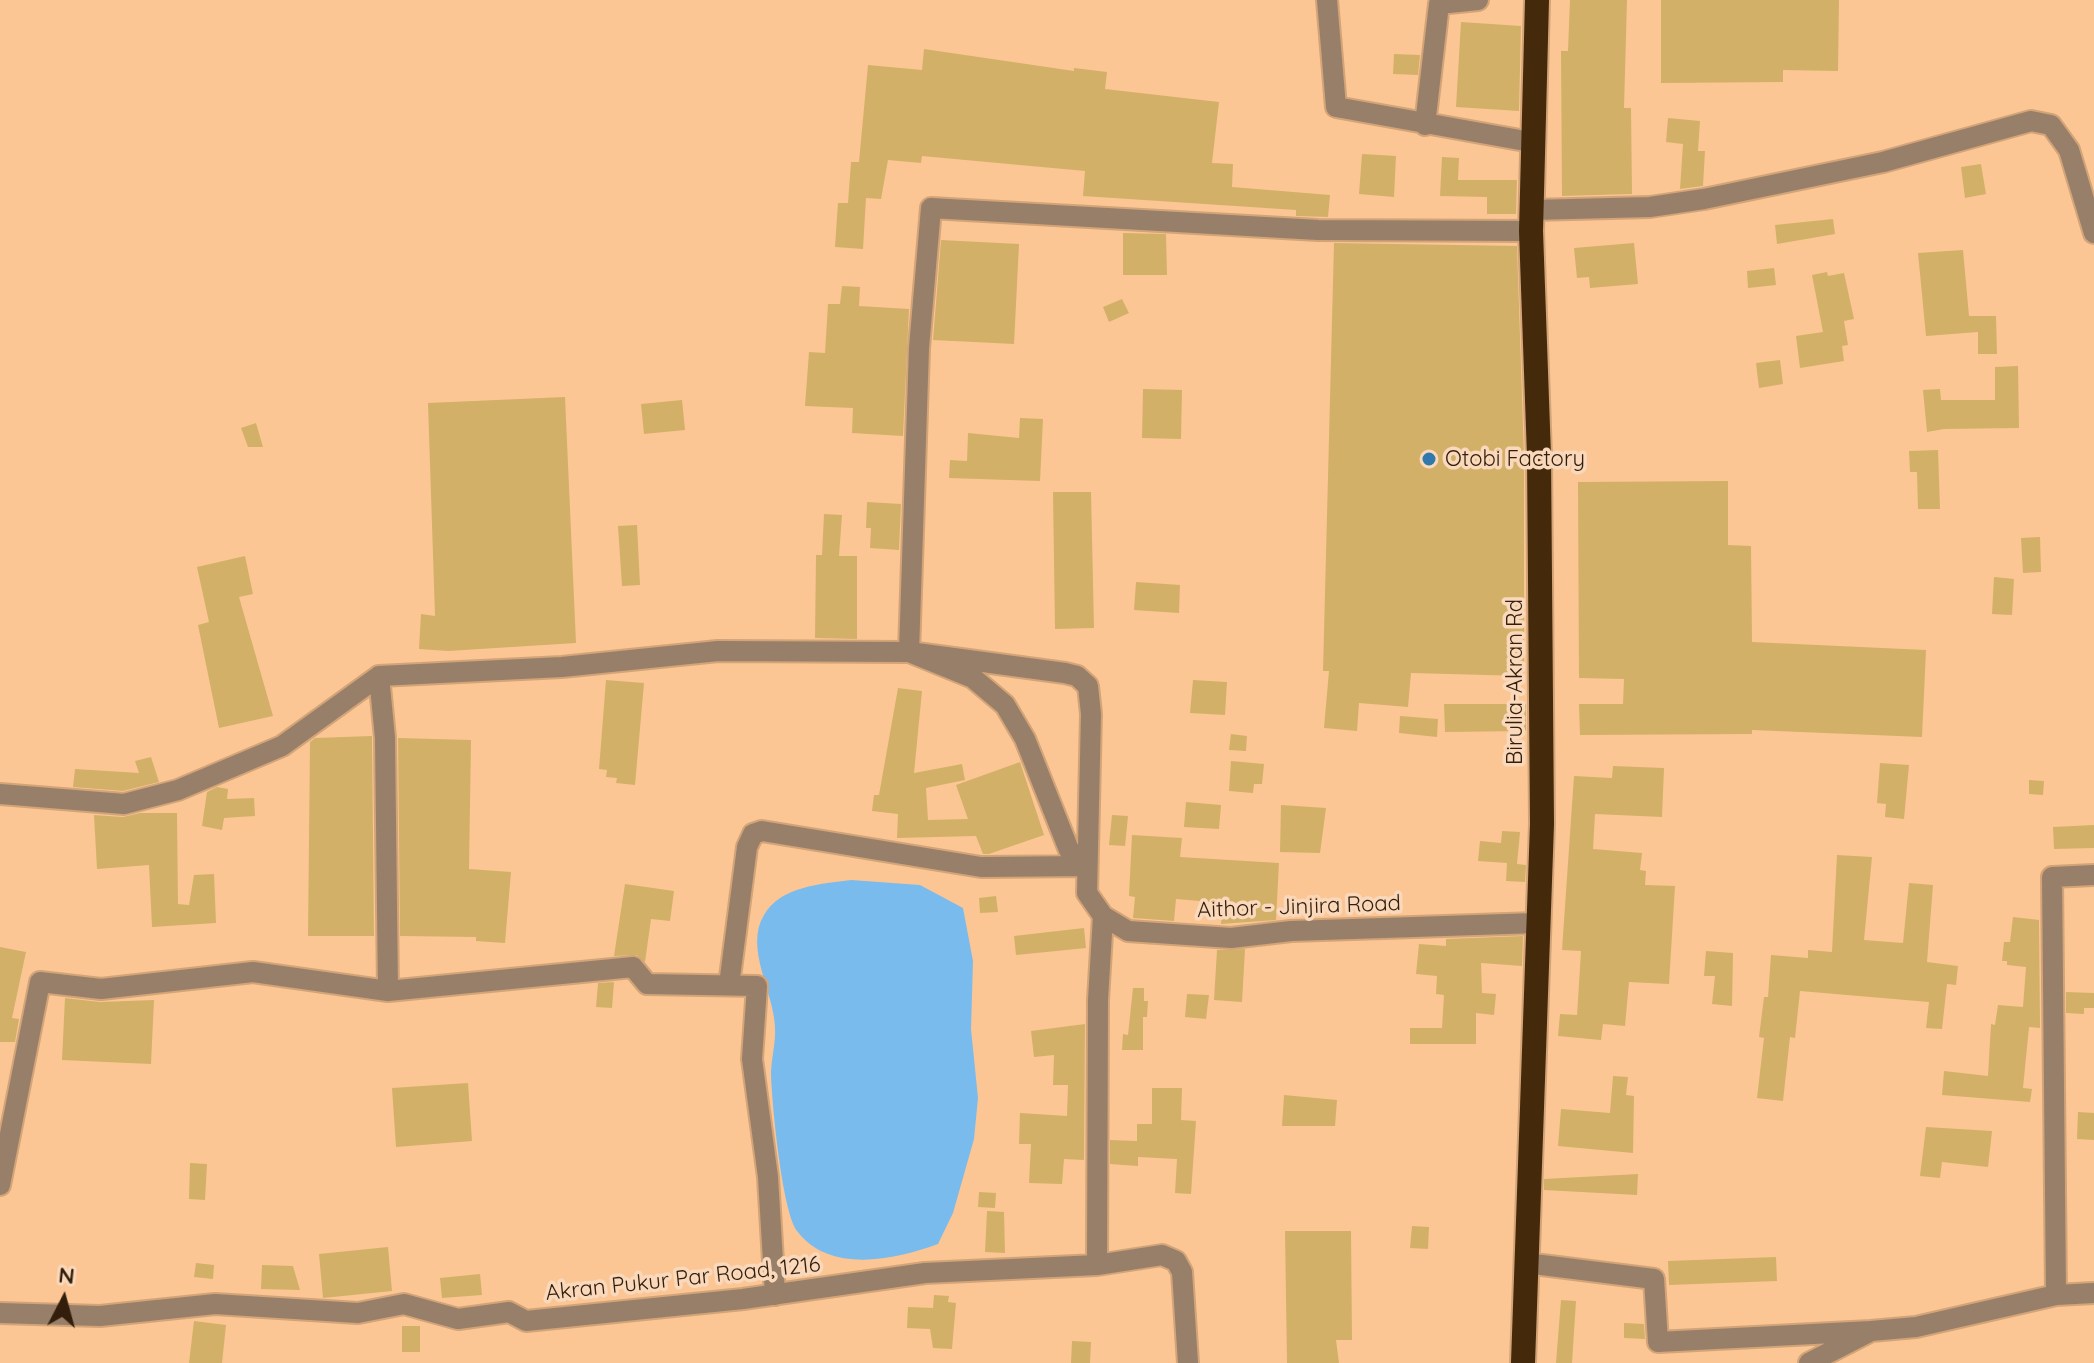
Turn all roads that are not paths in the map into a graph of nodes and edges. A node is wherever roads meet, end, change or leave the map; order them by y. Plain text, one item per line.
1 (1327, 0) edge
2 (1478, 0) edge
3 (1537, 0) edge
4 (1425, 125) junction
5 (1531, 142) junction
6 (1531, 221) junction
7 (2094, 233) edge
8 (909, 652) junction
9 (379, 676) junction
10 (0, 794) edge
11 (1087, 866) junction
12 (2094, 875) edge
13 (1103, 916) junction
14 (1537, 923) junction
15 (729, 985) junction
16 (388, 991) junction
17 (0, 1185) edge
18 (1526, 1263) junction
19 (1097, 1265) junction
20 (2094, 1293) edge
21 (775, 1295) junction
22 (2056, 1295) junction
23 (0, 1313) edge
24 (1871, 1331) junction
25 (1188, 1363) edge
26 (1523, 1363) edge
27 (1809, 1363) edge

1 - 4 street
2 - 4 street
3 - 5 highway, Birulia-Akran Rd
4 - 5 street
5 - 6 highway, Birulia-Akran Rd
6 - 7 street
6 - 8 street
6 - 14 highway, Birulia-Akran Rd
8 - 9 street
8 - 11 street
8 - 11 street
9 - 10 street
9 - 16 street
11 - 13 street
11 - 15 street
12 - 22 street
13 - 14 street, Aithor - Jinjira Road
13 - 19 street
14 - 18 highway, Birulia-Akran Rd
15 - 16 street
15 - 21 street
16 - 17 street
18 - 24 street
18 - 26 highway, Birulia-Akran Rd
19 - 21 street, Akran Pukur Par Road, 1216
19 - 25 street, Akran Pukur Par Road, 1216
20 - 22 street
21 - 23 street, Akran Pukur Par Road, 1216
22 - 24 street
24 - 27 street

